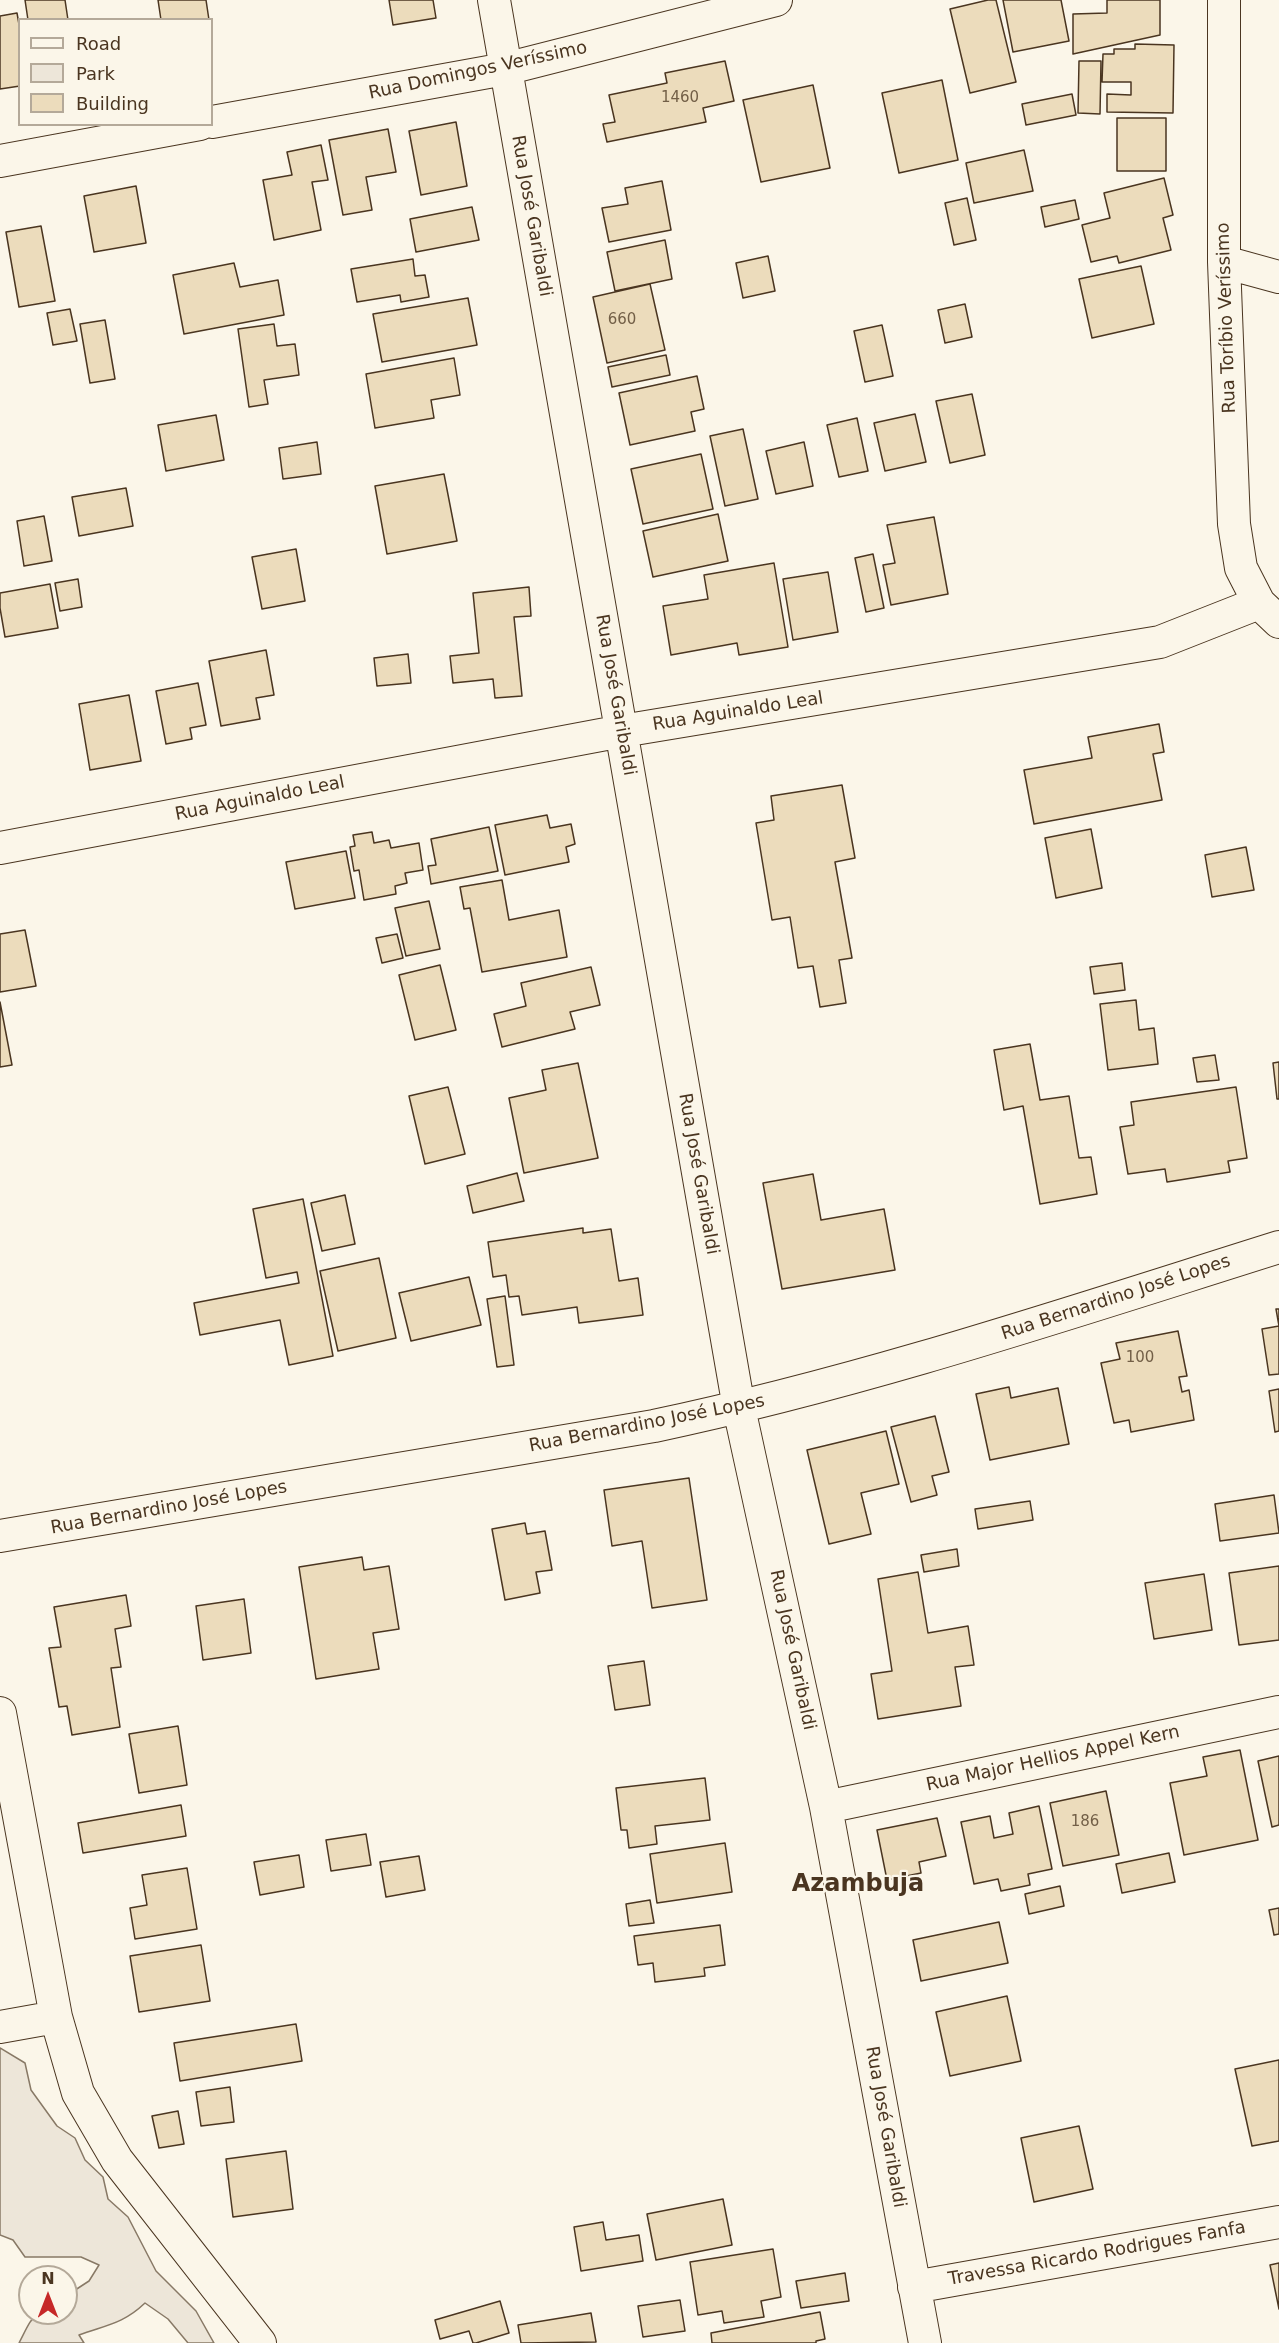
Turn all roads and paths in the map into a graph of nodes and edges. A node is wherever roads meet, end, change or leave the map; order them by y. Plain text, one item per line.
1 (494, 0) edge
2 (776, 0) edge
3 (1224, 0) edge
4 (505, 69) junction
5 (213, 122) edge
6 (189, 126) edge
7 (0, 161) edge
8 (1224, 262) junction
9 (1279, 277) edge
10 (1269, 613) edge
11 (622, 732) junction
12 (0, 848) edge
13 (1279, 1247) edge
14 (739, 1408) junction
15 (0, 1536) edge
16 (1279, 1712) edge
17 (0, 1713) edge
18 (826, 1807) junction
19 (56, 2017) junction
20 (0, 2027) edge
21 (1279, 2222) edge
22 (914, 2287) junction
23 (260, 2343) edge
24 (925, 2343) edge

1 - 4 street, Rua José Garibaldi
2 - 4 street, Rua Domingos Veríssimo
3 - 8 street, Rua Toríbio Veríssimo
4 - 5 street, Rua Domingos Veríssimo
4 - 11 street, Rua José Garibaldi
6 - 7 street
8 - 9 street
8 - 10 street, Rua Toríbio Veríssimo
10 - 11 street, Rua Aguinaldo Leal
11 - 12 street, Rua Aguinaldo Leal
11 - 14 street, Rua José Garibaldi
13 - 14 street, Rua Bernardino José Lopes
14 - 15 street, Rua Bernardino José Lopes
14 - 18 street, Rua José Garibaldi
16 - 18 street, Rua Major Hellios Appel Kern
17 - 19 street
18 - 22 street, Rua José Garibaldi
19 - 20 street
19 - 23 street
21 - 22 street, Travessa Ricardo Rodrigues Fanfa
22 - 24 street, Rua José Garibaldi

